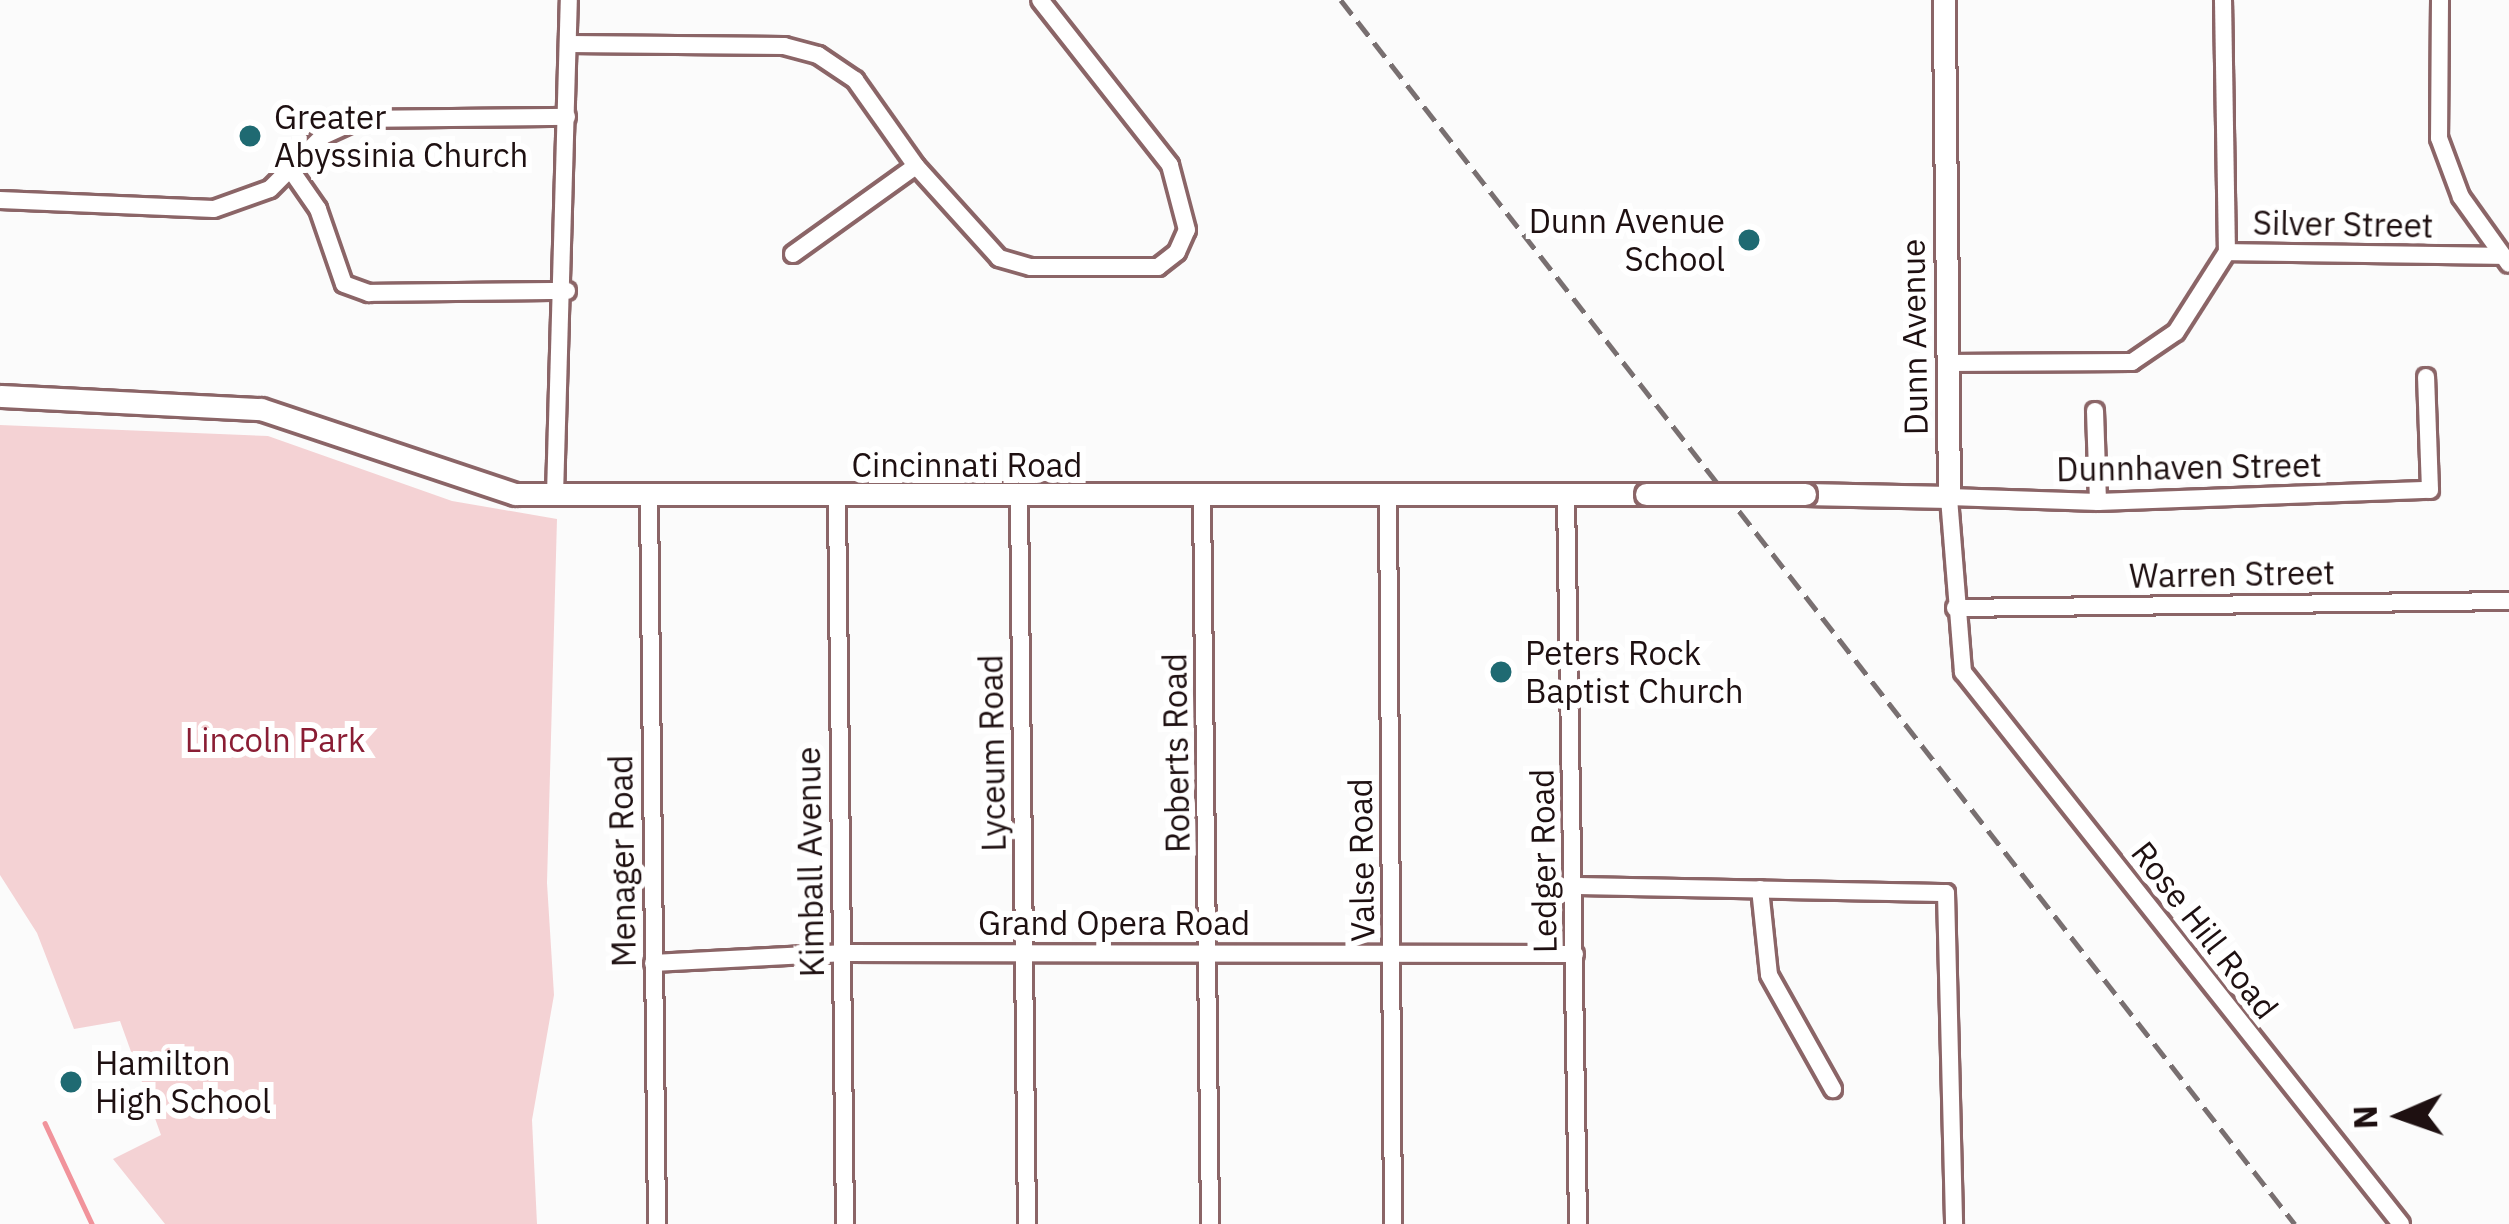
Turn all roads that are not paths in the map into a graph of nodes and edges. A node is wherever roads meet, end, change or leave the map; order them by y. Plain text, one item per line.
1 (569, 0) edge
2 (1040, 0) edge
3 (1944, 0) edge
4 (2223, 0) edge
5 (2440, 0) edge
6 (569, 44) junction
7 (567, 117) junction
8 (916, 166) junction
9 (293, 173) junction
10 (0, 200) edge
11 (2227, 252) junction
12 (794, 254) dead end
13 (2506, 260) edge
14 (567, 291) junction
15 (1946, 363) junction
16 (2426, 376) dead end
17 (0, 396) edge
18 (2095, 411) dead end
19 (556, 495) junction
20 (1388, 495) junction
21 (1202, 496) junction
22 (649, 497) junction
23 (1566, 497) junction
24 (1949, 497) junction
25 (1019, 498) junction
26 (837, 499) junction
27 (2098, 502) junction
28 (2509, 601) edge
29 (1955, 608) junction
30 (1963, 673) joint
31 (1573, 886) junction
32 (1760, 889) junction
33 (1209, 952) junction
34 (1392, 952) junction
35 (841, 953) junction
36 (1575, 953) junction
37 (1024, 955) junction
38 (653, 963) junction
39 (1833, 1089) dead end
40 (657, 1224) edge
41 (845, 1224) edge
42 (1027, 1224) edge
43 (1210, 1224) edge
44 (1393, 1224) edge
45 (1578, 1224) edge
46 (1954, 1224) edge
47 (2401, 1224) edge

1 - 6 street
2 - 8 street
3 - 15 street, Dunn Avenue
4 - 11 street
5 - 13 street
6 - 7 street
6 - 8 street
7 - 9 street
7 - 14 street
8 - 12 street
9 - 10 street
9 - 14 street
11 - 13 street, Silver Street
11 - 15 street, Silver Street
14 - 19 street
15 - 24 street, Dunn Avenue
16 - 27 street, Dunnhaven Street
17 - 19 street, Cincinnati Road
18 - 27 street
19 - 22 street, Cincinnati Road
20 - 21 street, Cincinnati Road
20 - 23 street, Cincinnati Road
20 - 34 street, Valse Road
21 - 25 street, Cincinnati Road
21 - 33 street, Roberts Road
22 - 26 street, Cincinnati Road
22 - 38 street, Menager Road
23 - 24 street, Cincinnati Road, bridge
23 - 31 street, Ledger Road
24 - 27 street, Dunnhaven Street
24 - 29 street, Dunn Avenue
25 - 26 street, Cincinnati Road
25 - 37 street, Lyceum Road
26 - 35 street, Kimball Avenue
28 - 29 street, Warren Street
29 - 30 street, Dunn Avenue
30 - 47 street, Rose Hill Road
31 - 32 street
31 - 36 street, Ledger Road
32 - 39 street
32 - 46 street
33 - 34 street, Grand Opera Road
33 - 37 street, Grand Opera Road
33 - 43 street, Roberts Road
34 - 36 street, Grand Opera Road
34 - 44 street, Valse Road
35 - 37 street, Grand Opera Road
35 - 38 street, Grand Opera Road
35 - 41 street, Kimball Avenue
36 - 45 street, Ledger Road
37 - 42 street, Lyceum Road
38 - 40 street, Menager Road

